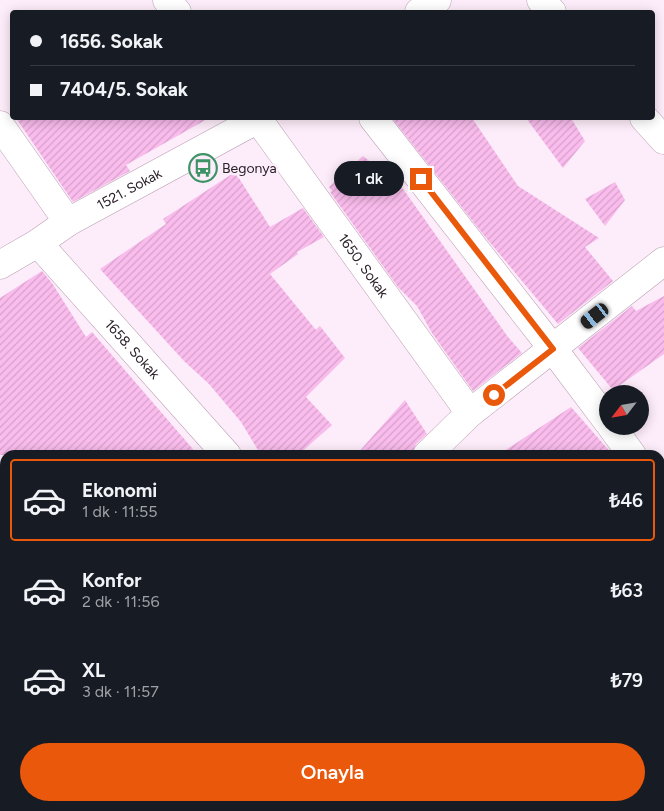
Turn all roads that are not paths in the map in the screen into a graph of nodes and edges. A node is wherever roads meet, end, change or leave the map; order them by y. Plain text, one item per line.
1 (437, 0) edge
2 (541, 0) edge
3 (422, 10) edge
4 (550, 10) edge
5 (255, 120) edge
6 (260, 120) edge
7 (375, 120) edge
8 (646, 120) edge
9 (0, 125) edge
10 (664, 140) edge
11 (68, 222) junction
12 (38, 243) junction
13 (664, 261) edge
14 (0, 265) edge
15 (553, 349) junction
16 (599, 410) edge
17 (470, 413) junction
18 (618, 435) edge
19 (223, 450) edge
20 (431, 450) edge
21 (628, 450) edge

1 - 3 street
2 - 4 street
5 - 11 street, 1521. Sokak
6 - 17 street, 1650. Sokak
7 - 15 street
8 - 10 street
9 - 11 street
11 - 12 street, 1521. Sokak
12 - 14 street, 1521. Sokak
12 - 19 street, 1658. Sokak
13 - 15 street
15 - 16 street
15 - 17 street
17 - 20 street
18 - 21 street

